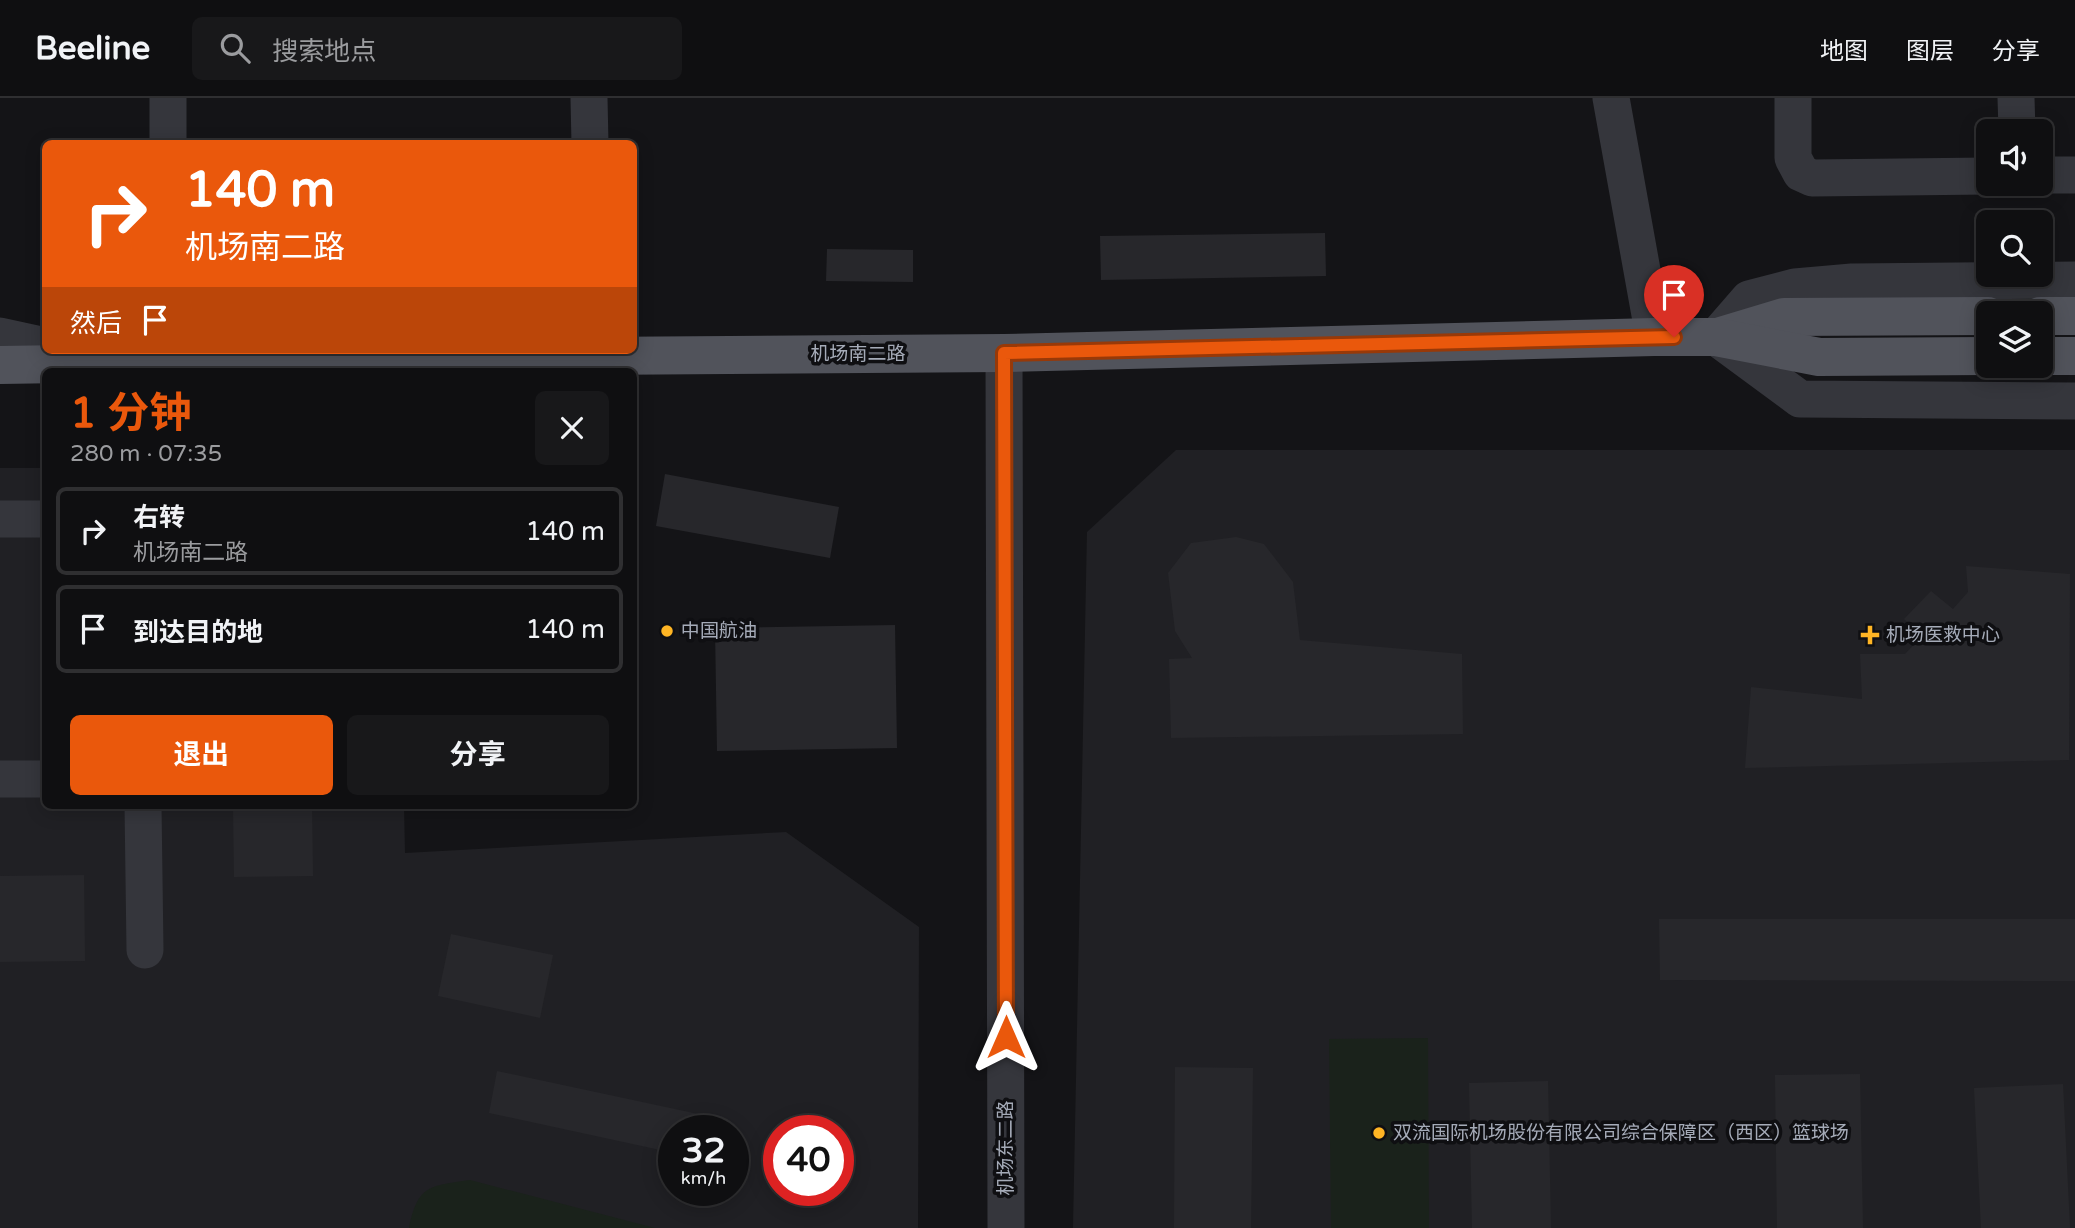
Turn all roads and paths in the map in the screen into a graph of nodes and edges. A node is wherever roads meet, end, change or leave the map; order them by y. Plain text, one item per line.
1 (168, 98) edge
2 (589, 98) edge
3 (1611, 98) edge
4 (1793, 98) edge
5 (2016, 98) edge
6 (2017, 119) edge
7 (167, 140) edge
8 (590, 140) edge
9 (2053, 175) edge
10 (2075, 175) edge
11 (1976, 176) edge
12 (2075, 280) edge
13 (1976, 316) edge
14 (2053, 316) edge
15 (2075, 316) edge
16 (0, 337) edge
17 (1716, 337) junction
18 (1654, 338) junction
19 (42, 345) edge
20 (637, 353) edge
21 (1004, 353) junction
22 (522, 354) edge
23 (1976, 356) edge
24 (2053, 356) edge
25 (2075, 356) edge
26 (120, 360) edge
27 (0, 365) edge
28 (2075, 401) edge
29 (0, 519) edge
30 (42, 519) edge
31 (0, 779) edge
32 (42, 779) edge
33 (143, 809) edge
34 (145, 950) dead end
35 (1006, 1228) edge

1 - 7 street
2 - 8 street
3 - 18 street
4 - 11 street
5 - 6 street
9 - 10 street
12 - 17 street
13 - 17 main road
14 - 15 main road
16 - 19 street
17 - 18 main road, 机场南二路
17 - 23 main road
17 - 28 street
18 - 21 main road, 机场南二路
20 - 21 main road, 机场南二路
21 - 35 street, 机场东二路
22 - 26 main road, 机场南二路
24 - 25 main road
26 - 27 main road, 机场南二路
29 - 30 street
31 - 32 street
33 - 34 street

